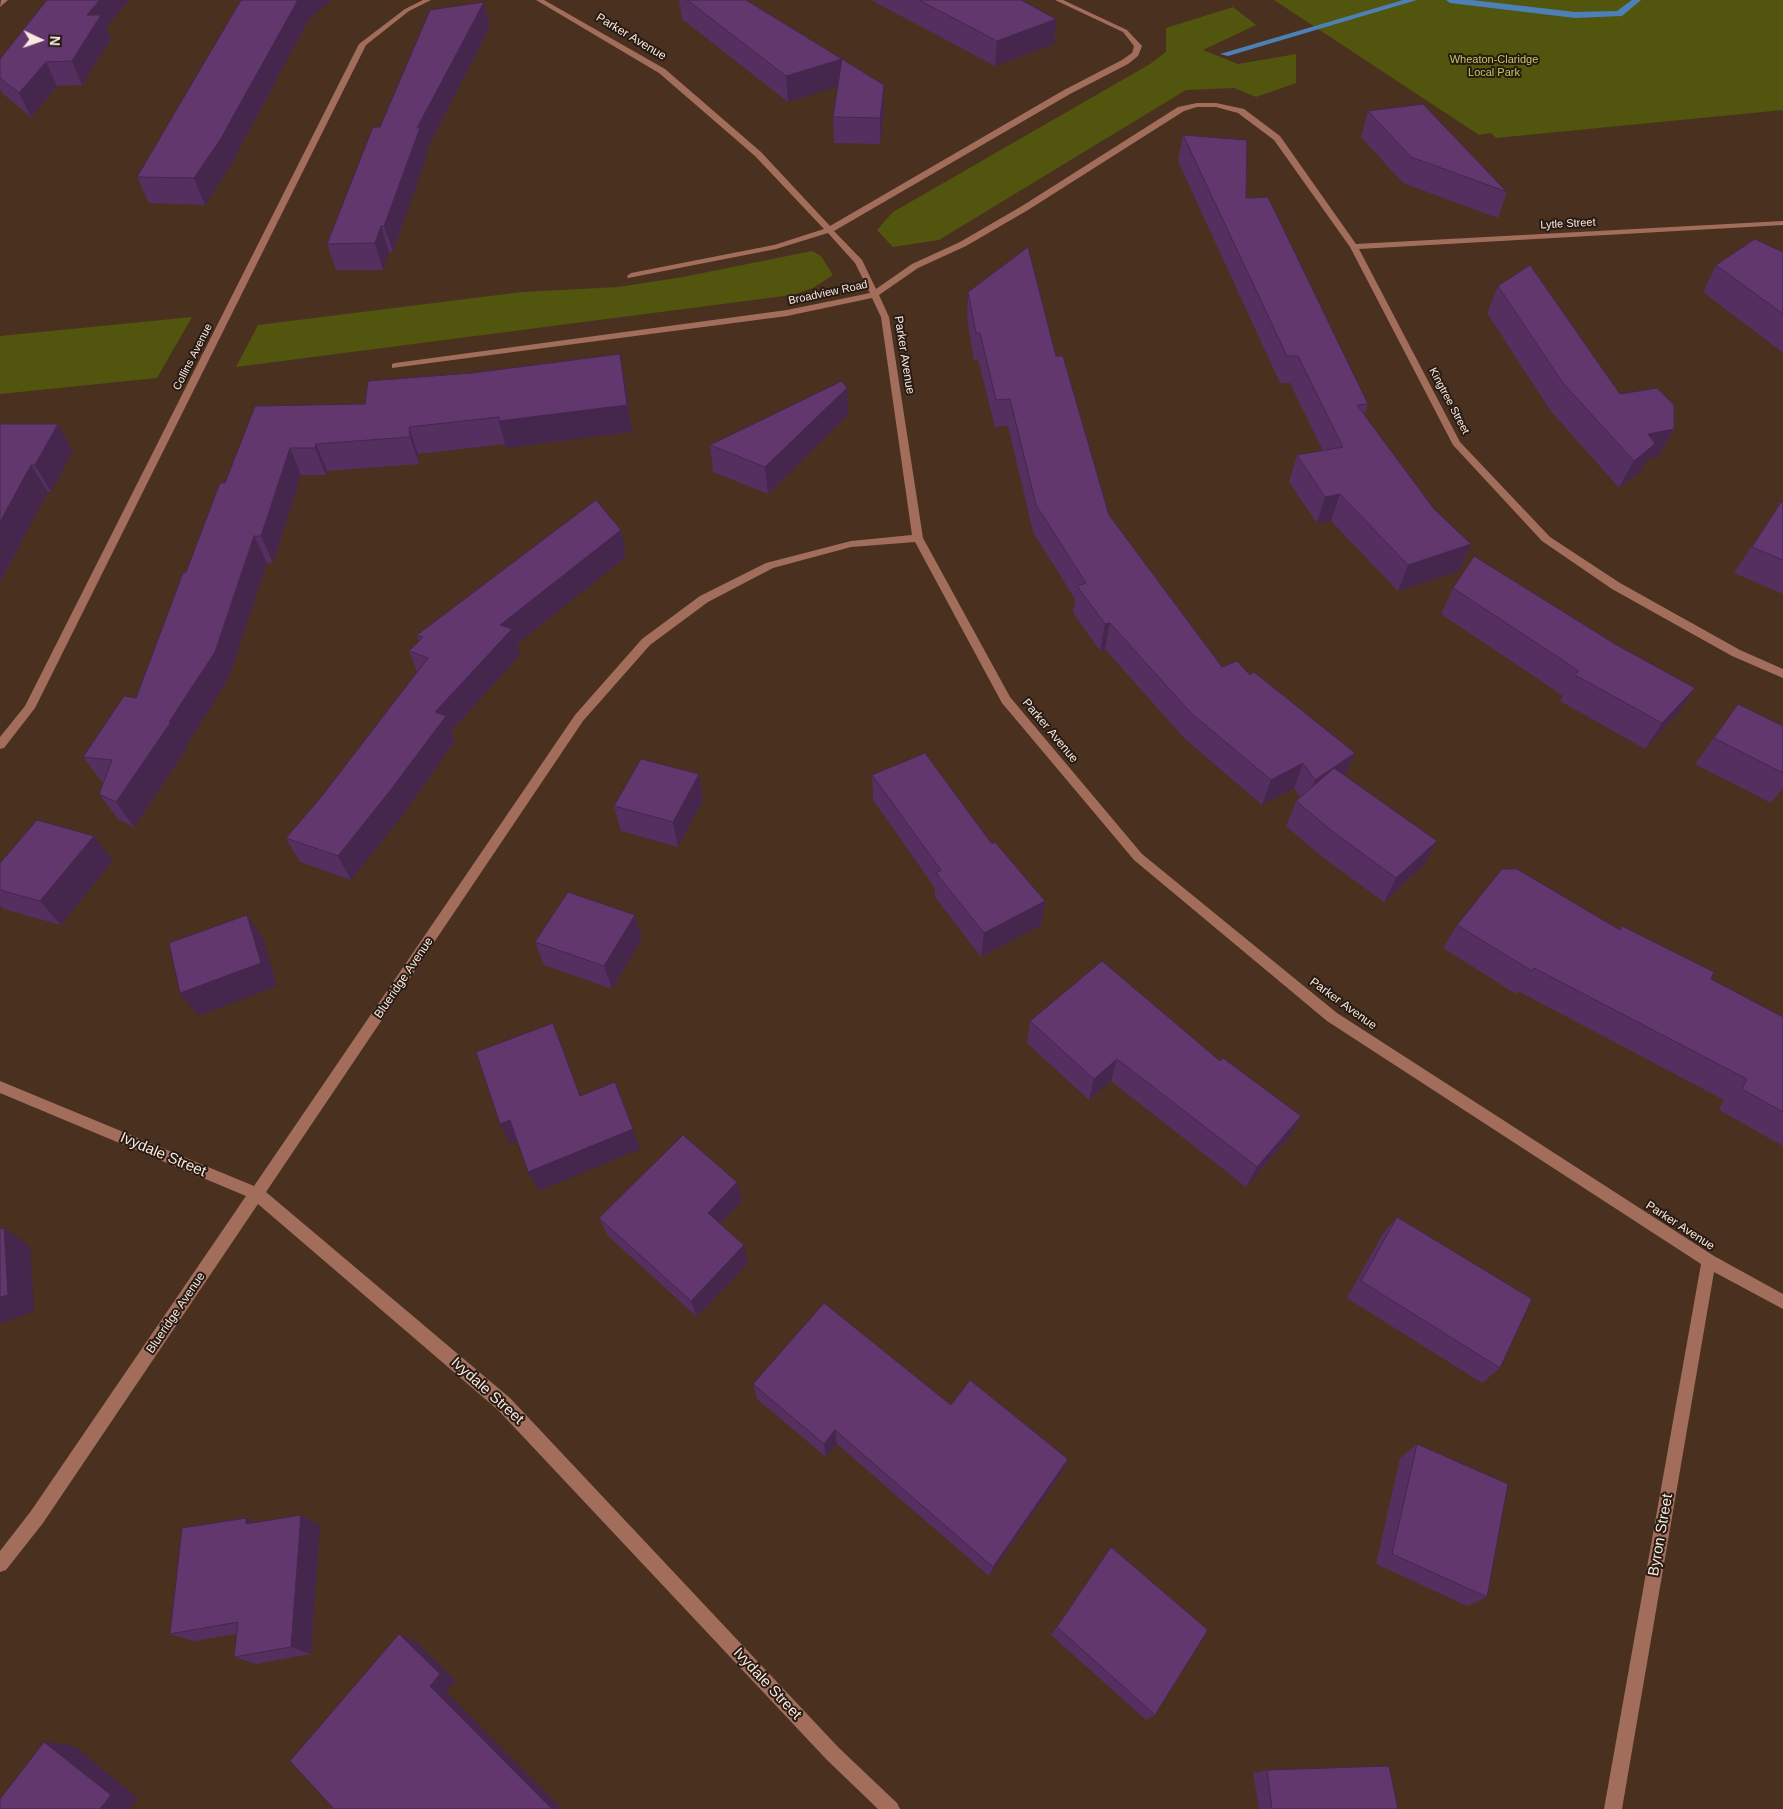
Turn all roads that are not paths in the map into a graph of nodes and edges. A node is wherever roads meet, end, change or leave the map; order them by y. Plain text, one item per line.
1 (4, 0) edge
2 (428, 0) edge
3 (539, 0) edge
4 (1058, 0) edge
5 (0, 5) edge
6 (1216, 105) joint
7 (1783, 223) edge
8 (830, 230) junction
9 (1354, 247) junction
10 (631, 276) dead end
11 (874, 295) junction
12 (396, 366) dead end
13 (918, 538) junction
14 (1783, 674) edge
15 (0, 745) edge
16 (0, 1087) edge
17 (258, 1194) junction
18 (1709, 1261) junction
19 (1783, 1302) edge
20 (0, 1564) edge
21 (891, 1809) edge
22 (1613, 1809) edge

1 - 5 street
2 - 15 street, Collins Avenue
3 - 8 street, Parker Avenue
4 - 8 street
6 - 9 street, Kingtree Street
6 - 11 street, Broadview Road
7 - 9 street, Lytle Street
8 - 10 street
8 - 11 street, Parker Avenue
9 - 14 street, Kingtree Street
11 - 12 street, Broadview Road
11 - 13 street, Parker Avenue
13 - 17 street, Blueridge Avenue
13 - 18 street, Parker Avenue
16 - 17 street, Ivydale Street
17 - 20 street, Blueridge Avenue
17 - 21 street, Ivydale Street
18 - 19 street, Parker Avenue
18 - 22 street, Byron Street

